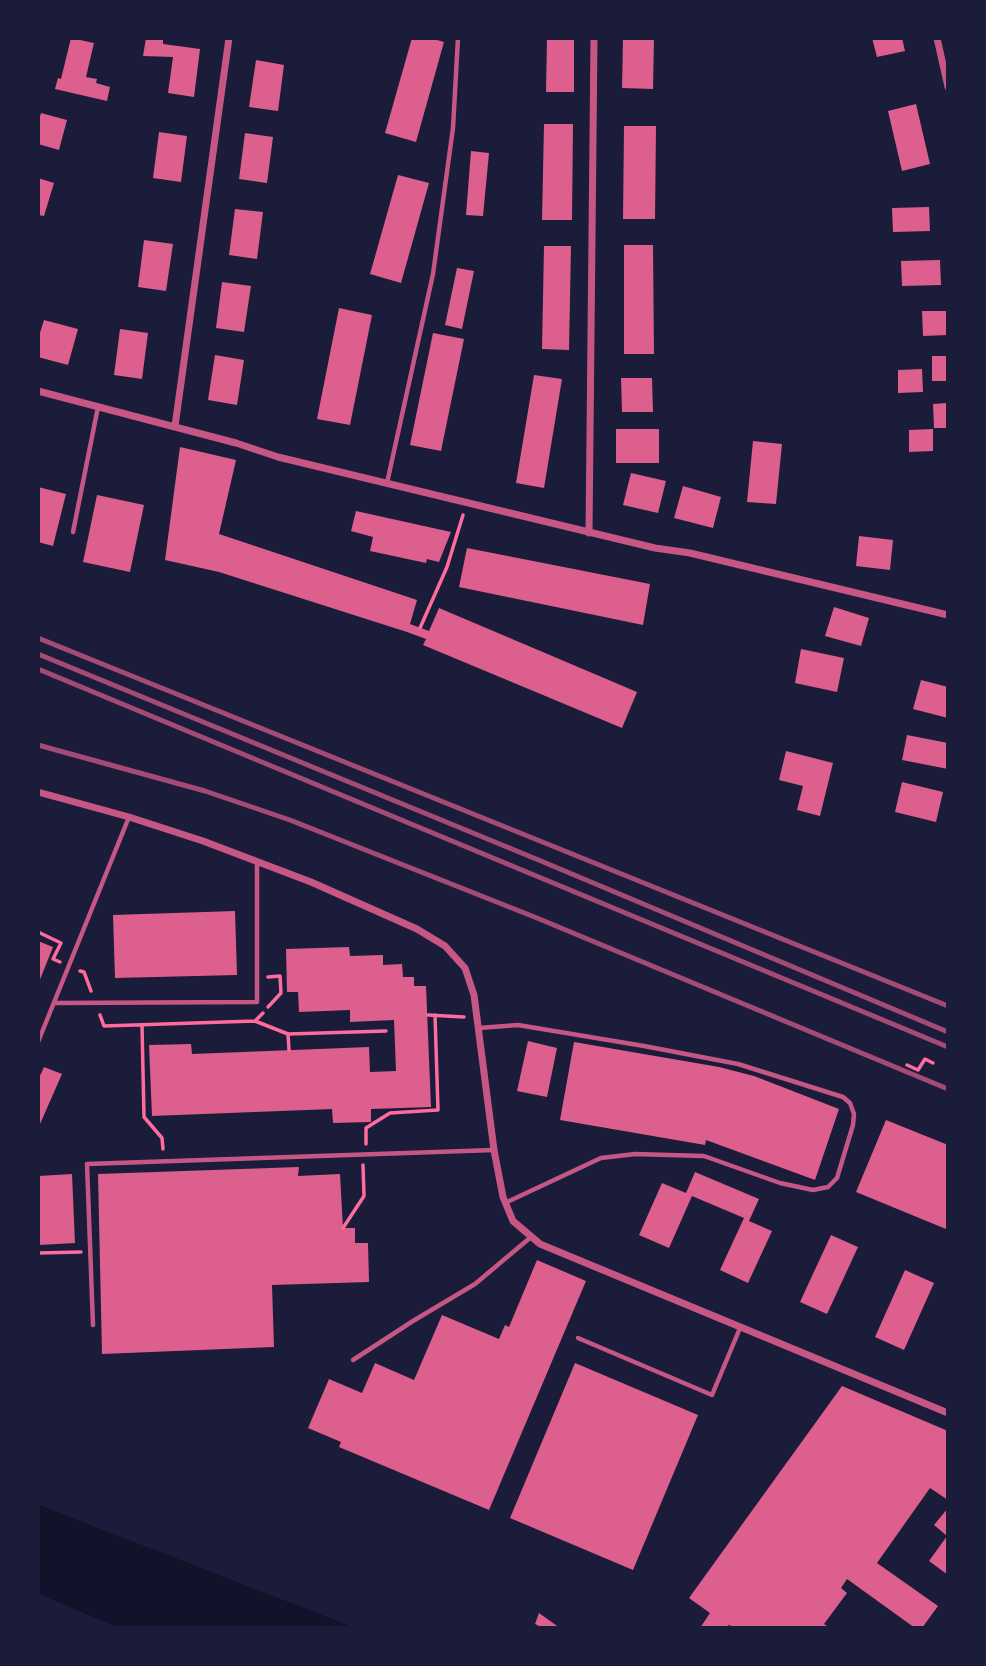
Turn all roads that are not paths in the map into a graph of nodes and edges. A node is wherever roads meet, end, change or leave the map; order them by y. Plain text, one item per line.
1 (229, 38) edge
2 (458, 38) edge
3 (594, 38) edge
4 (937, 38) edge
5 (947, 87) edge
6 (38, 391) edge
7 (98, 407) junction
8 (175, 426) junction
9 (387, 483) junction
10 (73, 532) dead end
11 (589, 533) junction
12 (947, 615) edge
13 (38, 792) edge
14 (129, 817) junction
15 (257, 862) junction
16 (55, 1003) junction
17 (478, 1028) junction
18 (38, 1042) edge
19 (494, 1150) junction
20 (506, 1203) junction
21 (532, 1237) junction
22 (93, 1325) dead end
23 (740, 1327) junction
24 (578, 1338) dead end
25 (353, 1360) dead end
26 (947, 1413) edge

1 - 8 street
2 - 9 lane
3 - 11 street
4 - 5 street
6 - 7 street
7 - 8 street
7 - 10 lane
8 - 9 street
9 - 11 street
11 - 12 street
13 - 14 street
14 - 15 street
14 - 16 lane
15 - 16 lane
15 - 17 street
16 - 18 lane
17 - 19 street
17 - 20 lane
19 - 20 street
19 - 22 lane
20 - 21 street
21 - 23 street
21 - 25 lane
23 - 24 lane
23 - 26 street

